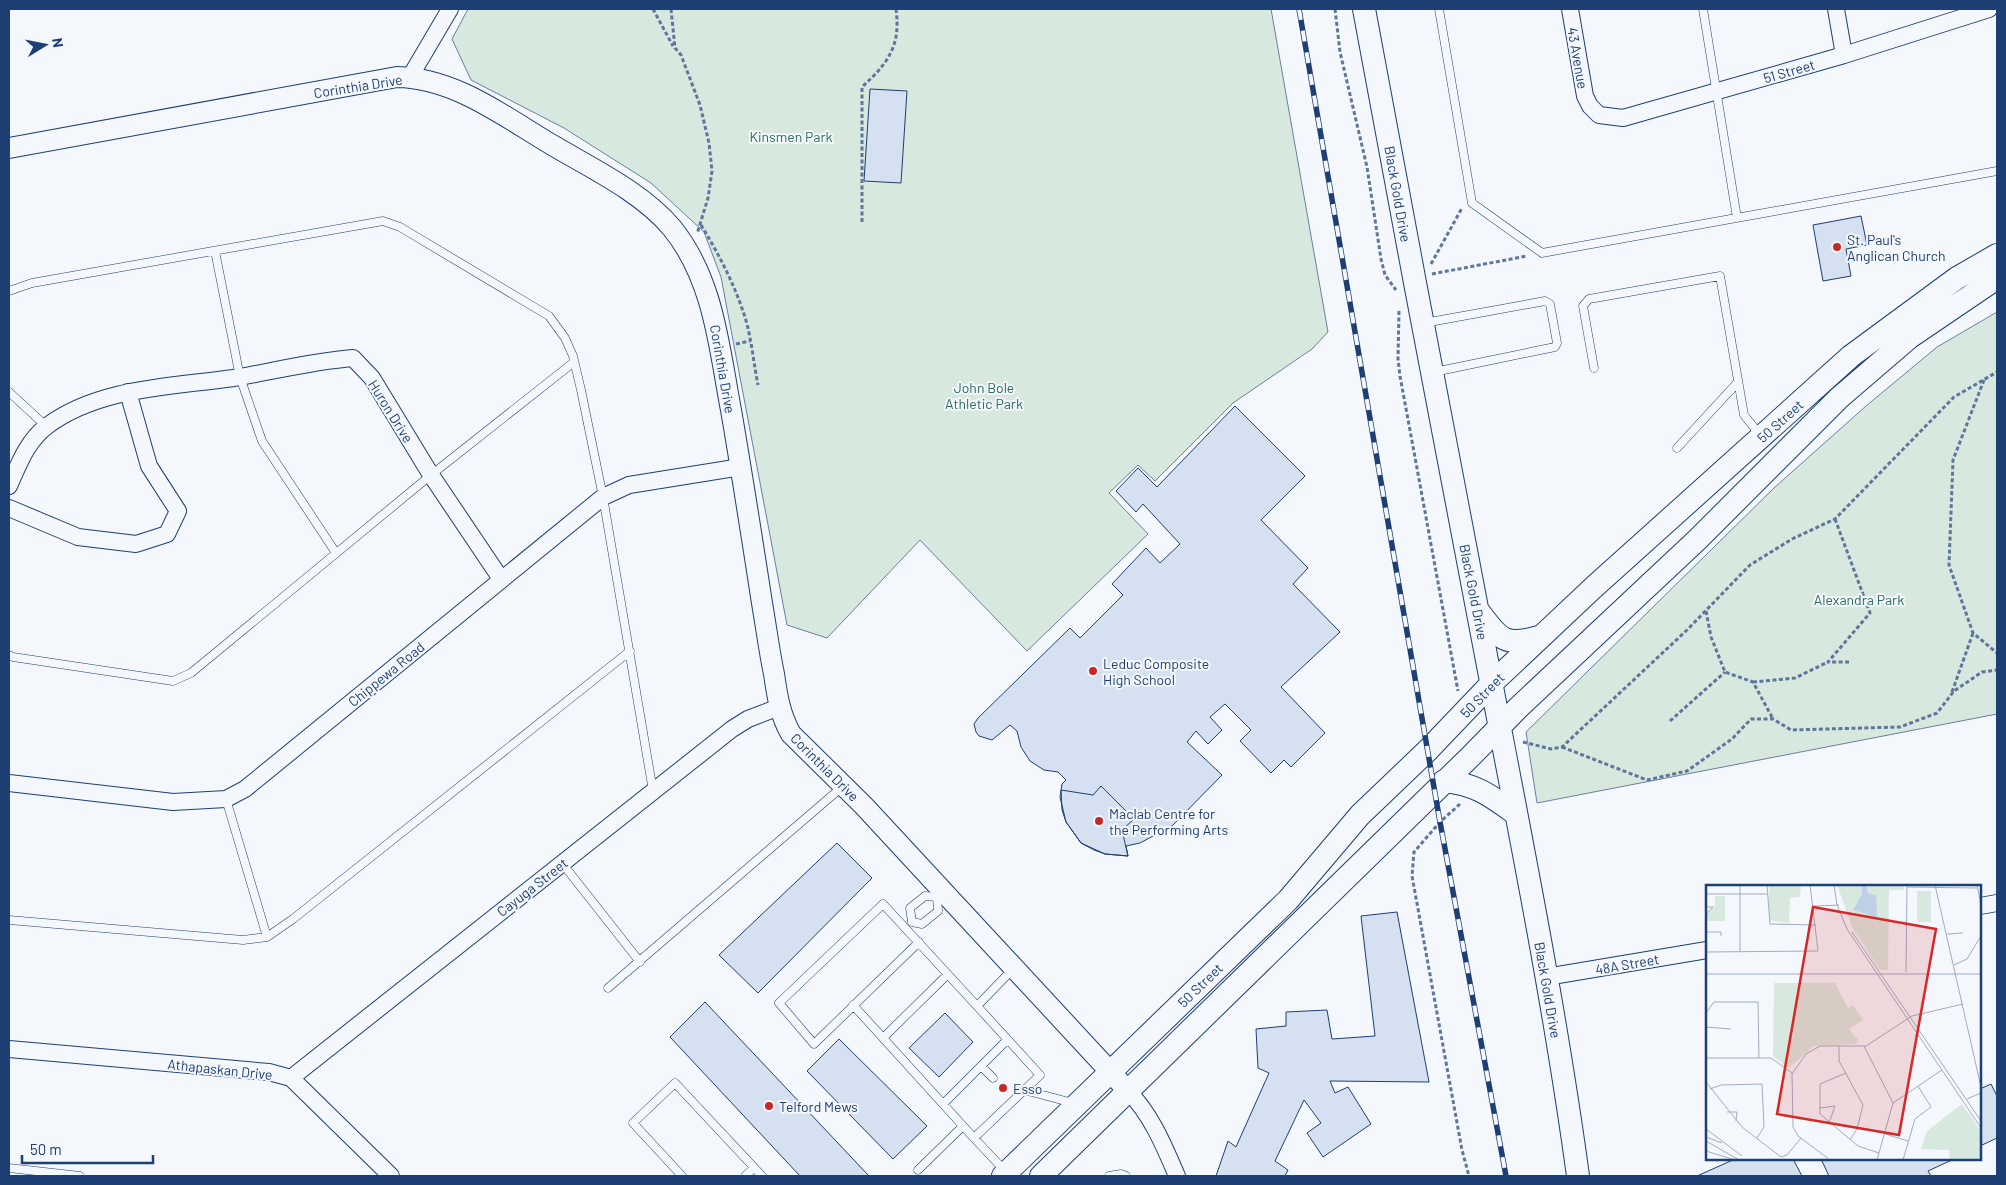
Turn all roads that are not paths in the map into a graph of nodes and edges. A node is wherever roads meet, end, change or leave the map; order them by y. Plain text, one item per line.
1 (450, 9) edge
2 (1364, 9) edge
3 (1439, 9) edge
4 (1570, 9) edge
5 (1702, 9) edge
6 (1836, 9) edge
7 (1989, 9) edge
8 (1844, 55) junction
9 (410, 77) junction
10 (1716, 91) junction
11 (1590, 106) joint
12 (9, 148) edge
13 (1997, 171) edge
14 (1737, 218) junction
15 (215, 251) junction
16 (1997, 255) edge
17 (1997, 278) edge
18 (9, 291) edge
19 (1422, 323) junction
20 (574, 362) junction
21 (1594, 368) dead end
22 (1432, 372) junction
23 (240, 377) junction
24 (1738, 382) junction
25 (9, 392) edge
26 (128, 392) junction
27 (47, 427) junction
28 (1761, 437) junction
29 (1677, 448) dead end
30 (741, 467) junction
31 (430, 475) junction
32 (9, 486) edge
33 (602, 496) junction
34 (9, 508) edge
35 (336, 553) junction
36 (501, 580) junction
37 (1478, 611) junction
38 (1542, 636) junction
39 (630, 651) junction
40 (9, 655) edge
41 (1491, 684) junction
42 (780, 707) junction
43 (1502, 737) junction
44 (1444, 781) junction
45 (9, 782) edge
46 (844, 786) junction
47 (653, 791) junction
48 (226, 799) junction
49 (1516, 814) junction
50 (562, 863) junction
51 (940, 894) junction
52 (1997, 903) edge
53 (1981, 906) edge
54 (9, 920) edge
55 (912, 922) junction
56 (906, 929) junction
57 (267, 938) junction
58 (918, 942) junction
59 (1706, 950) edge
60 (640, 962) junction
61 (1015, 968) junction
62 (947, 975) junction
63 (1546, 977) junction
64 (608, 988) dead end
65 (853, 1006) junction
66 (978, 1006) junction
67 (883, 1038) junction
68 (1007, 1040) junction
69 (9, 1049) edge
70 (981, 1066) junction
71 (1111, 1072) junction
72 (292, 1078) junction
73 (993, 1078) dead end
74 (1024, 1090) junction
75 (1129, 1092) junction
76 (943, 1104) junction
77 (1078, 1104) junction
78 (962, 1126) junction
79 (974, 1138) junction
80 (9, 1168) edge
81 (754, 1168) junction
82 (918, 1170) dead end
83 (1005, 1175) edge
84 (80, 1176) edge
85 (392, 1176) edge
86 (682, 1176) edge
87 (745, 1176) edge
88 (762, 1176) edge
89 (1041, 1176) edge
90 (1109, 1176) edge
91 (1126, 1176) edge
92 (1177, 1176) edge
93 (1578, 1176) edge

1 - 9 street
2 - 19 main road, Black Gold Drive
3 - 14 lane
4 - 11 street, 43 Avenue
5 - 10 lane
6 - 8 street
7 - 8 street, 51 Street
8 - 10 street, 51 Street
9 - 12 street, Corinthia Drive
9 - 30 street, Corinthia Drive
10 - 11 street, 51 Street
10 - 14 lane
13 - 14 lane
15 - 18 lane
15 - 20 lane
15 - 23 lane
16 - 28 main road, 50 Street
17 - 43 main road, 50 Street
19 - 22 main road, Black Gold Drive
19 - 22 lane
20 - 31 lane
20 - 33 lane
21 - 24 lane
22 - 37 main road, Black Gold Drive
23 - 26 street, Huron Drive
23 - 31 street, Huron Drive
23 - 35 lane
24 - 28 lane
24 - 29 lane
25 - 27 lane
26 - 27 street, Huron Drive
26 - 34 street
27 - 32 street, Huron Drive
28 - 38 main road, 50 Street
30 - 33 street, Chippewa Road
30 - 42 street, Corinthia Drive
31 - 35 lane
31 - 36 street, Huron Drive
33 - 36 street, Chippewa Road
33 - 39 lane
35 - 40 lane
36 - 48 street, Chippewa Road
37 - 38 main road
37 - 41 main road, Black Gold Drive
38 - 41 main road, 50 Street
39 - 47 lane
39 - 57 lane
41 - 43 main road, Black Gold Drive
41 - 71 main road, 50 Street
42 - 46 street, Corinthia Drive
42 - 47 street, Cayuga Street
43 - 44 main road, 50 Street
43 - 49 main road, Black Gold Drive
44 - 49 main road
44 - 75 main road, 50 Street
45 - 48 street, Chippewa Road
46 - 51 street, Corinthia Drive
46 - 60 lane
47 - 50 street, Cayuga Street
48 - 57 lane
49 - 63 main road, Black Gold Drive
50 - 60 lane
50 - 72 street, Cayuga Street
51 - 55 lane
51 - 55 lane
51 - 61 street, Corinthia Drive
52 - 53 street
54 - 57 lane
55 - 56 lane
56 - 58 lane
56 - 65 lane
58 - 62 lane
58 - 65 lane
59 - 63 street, 48A Street
60 - 64 lane
61 - 66 lane
61 - 71 street, Corinthia Drive
62 - 66 lane
62 - 67 lane
63 - 93 main road, Black Gold Drive
65 - 67 lane
66 - 68 lane
67 - 76 lane
68 - 70 lane
68 - 74 lane
69 - 72 street, Athapaskan Drive
70 - 73 lane
70 - 76 lane
71 - 75 street, Corinthia Drive
71 - 77 main road, 50 Street
72 - 85 street, Athapaskan Drive
74 - 77 lane
74 - 79 lane
75 - 89 main road, 50 Street
75 - 92 street
76 - 78 lane
77 - 83 main road, 50 Street
78 - 79 lane
78 - 82 lane
79 - 83 lane
80 - 84 lane
81 - 86 lane
81 - 87 lane
81 - 88 lane
90 - 91 lane

